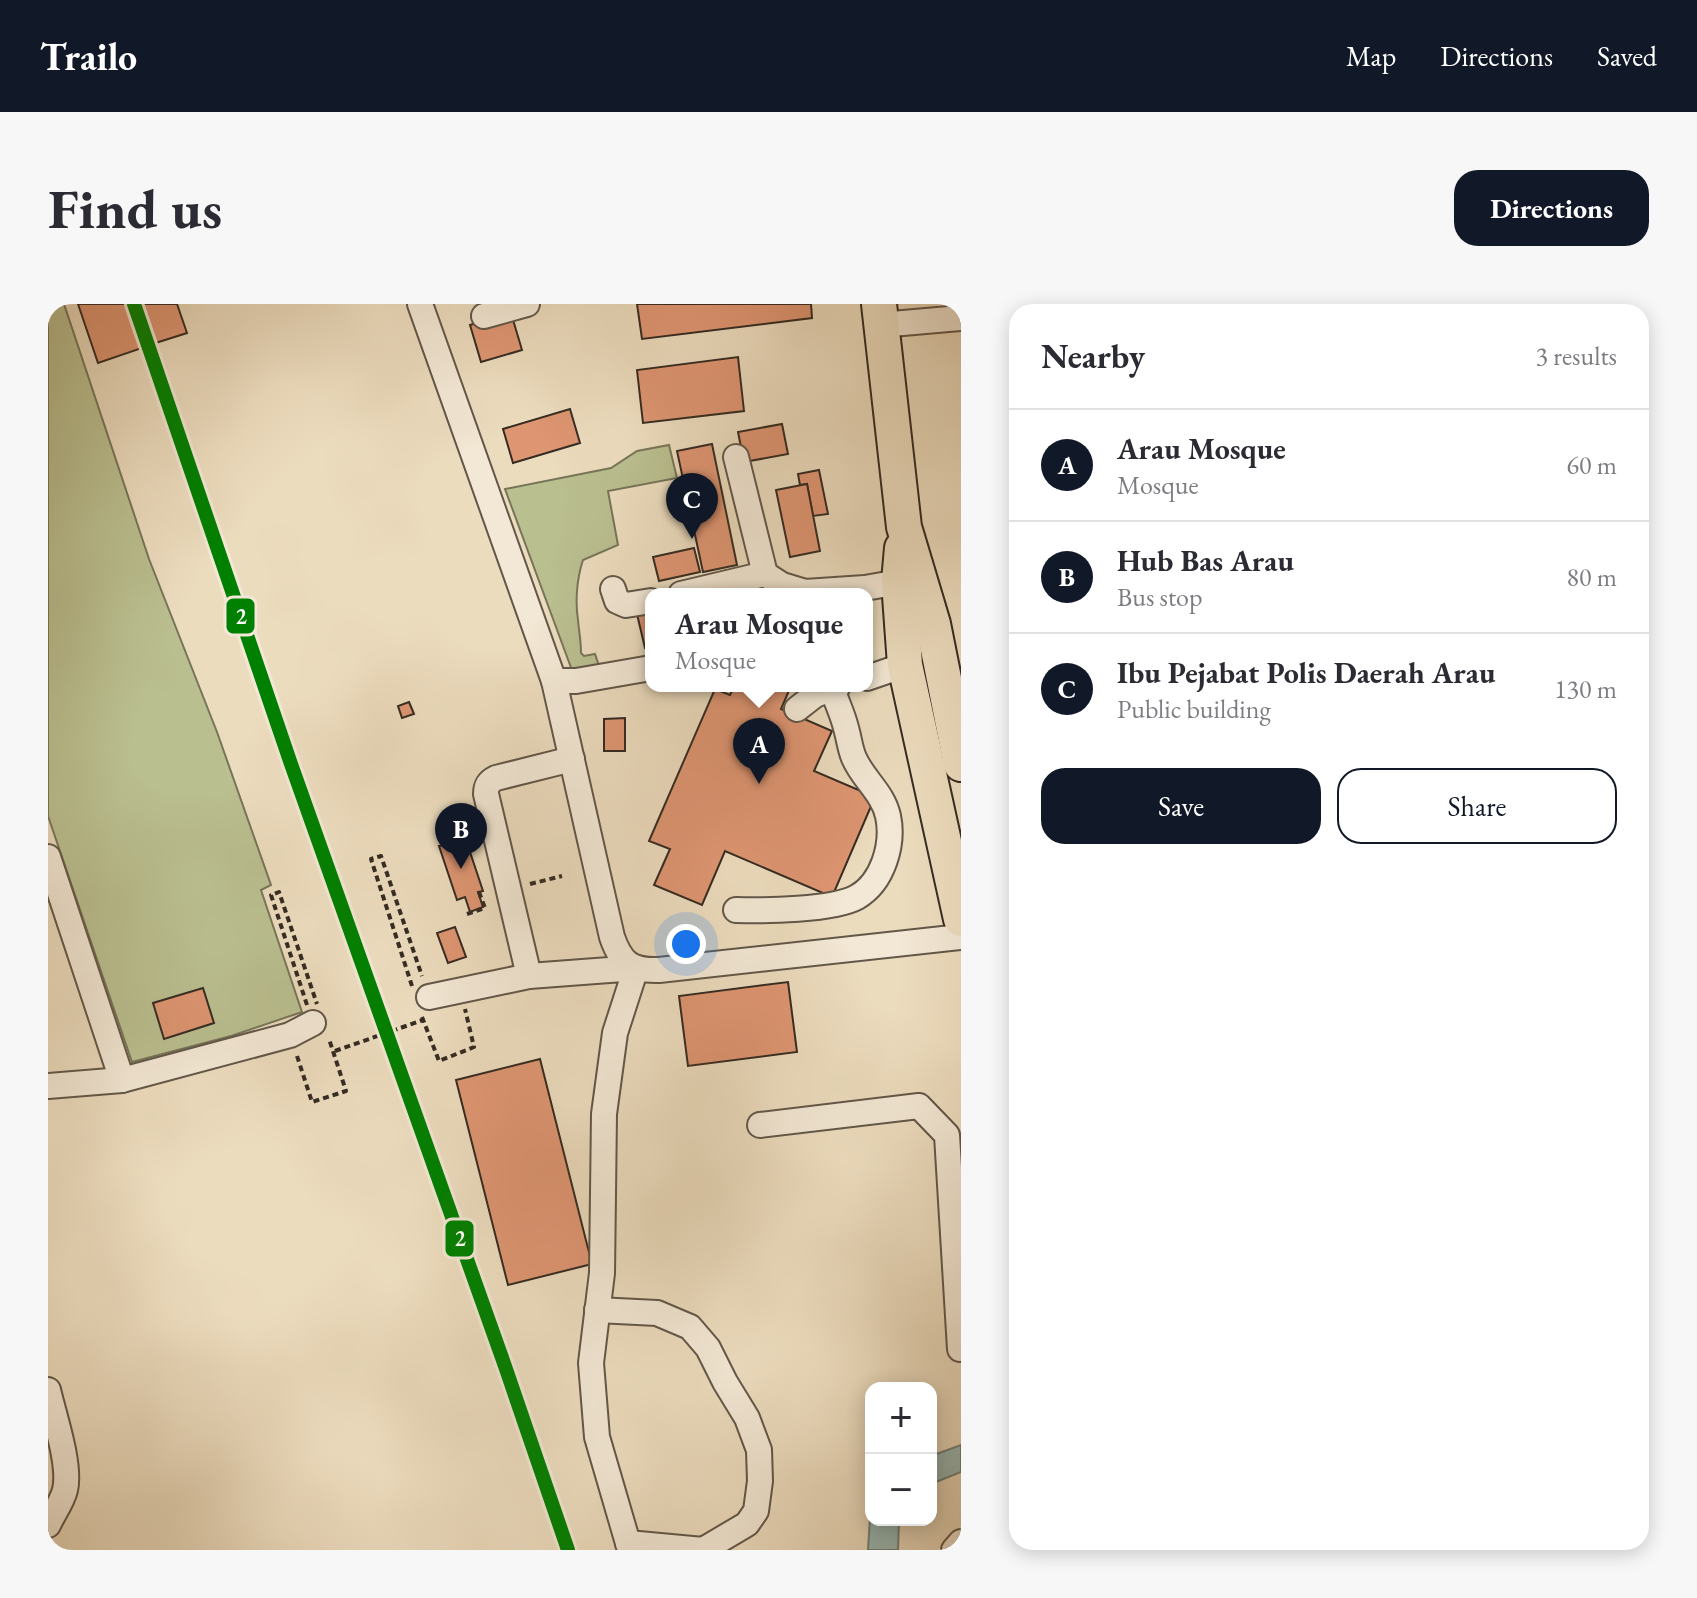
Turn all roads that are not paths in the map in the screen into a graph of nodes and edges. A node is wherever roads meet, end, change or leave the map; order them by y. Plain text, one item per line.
1 (420, 304) edge
2 (527, 304) edge
3 (880, 315) edge
4 (484, 316) dead end
5 (961, 318) edge
6 (736, 457) dead end
7 (904, 527) junction
8 (765, 574) junction
9 (899, 582) junction
10 (706, 588) edge
11 (792, 588) edge
12 (865, 588) edge
13 (613, 589) dead end
14 (645, 602) edge
15 (905, 665) junction
16 (645, 669) edge
17 (873, 676) edge
18 (554, 681) junction
19 (822, 692) edge
20 (836, 692) edge
21 (797, 709) dead end
22 (572, 759) junction
23 (961, 764) edge
24 (48, 857) edge
25 (736, 910) dead end
26 (961, 919) edge
27 (961, 937) edge
28 (636, 968) junction
29 (529, 976) junction
30 (421, 1004) road end
31 (320, 1023) road end
32 (122, 1080) junction
33 (48, 1086) edge
34 (760, 1125) dead end
35 (597, 1310) junction
36 (961, 1349) edge
37 (48, 1390) edge
38 (48, 1525) edge
39 (961, 1542) edge
40 (629, 1546) edge
41 (703, 1550) edge
42 (954, 1550) edge

1 - 18 street
2 - 4 street
3 - 5 street
3 - 7 highway
6 - 8 street
7 - 9 highway
7 - 23 highway
8 - 10 street
8 - 11 street
9 - 12 street
9 - 15 highway
13 - 14 street
15 - 17 street
15 - 26 highway
16 - 18 street
18 - 22 street
19 - 21 street
20 - 25 street
22 - 28 street
22 - 29 street
24 - 32 street
27 - 28 street
28 - 29 street
28 - 35 street
29 - 30 street
31 - 32 street
32 - 33 street
34 - 36 street
35 - 40 street
35 - 41 street
37 - 38 street
39 - 42 street
40 - 41 street

